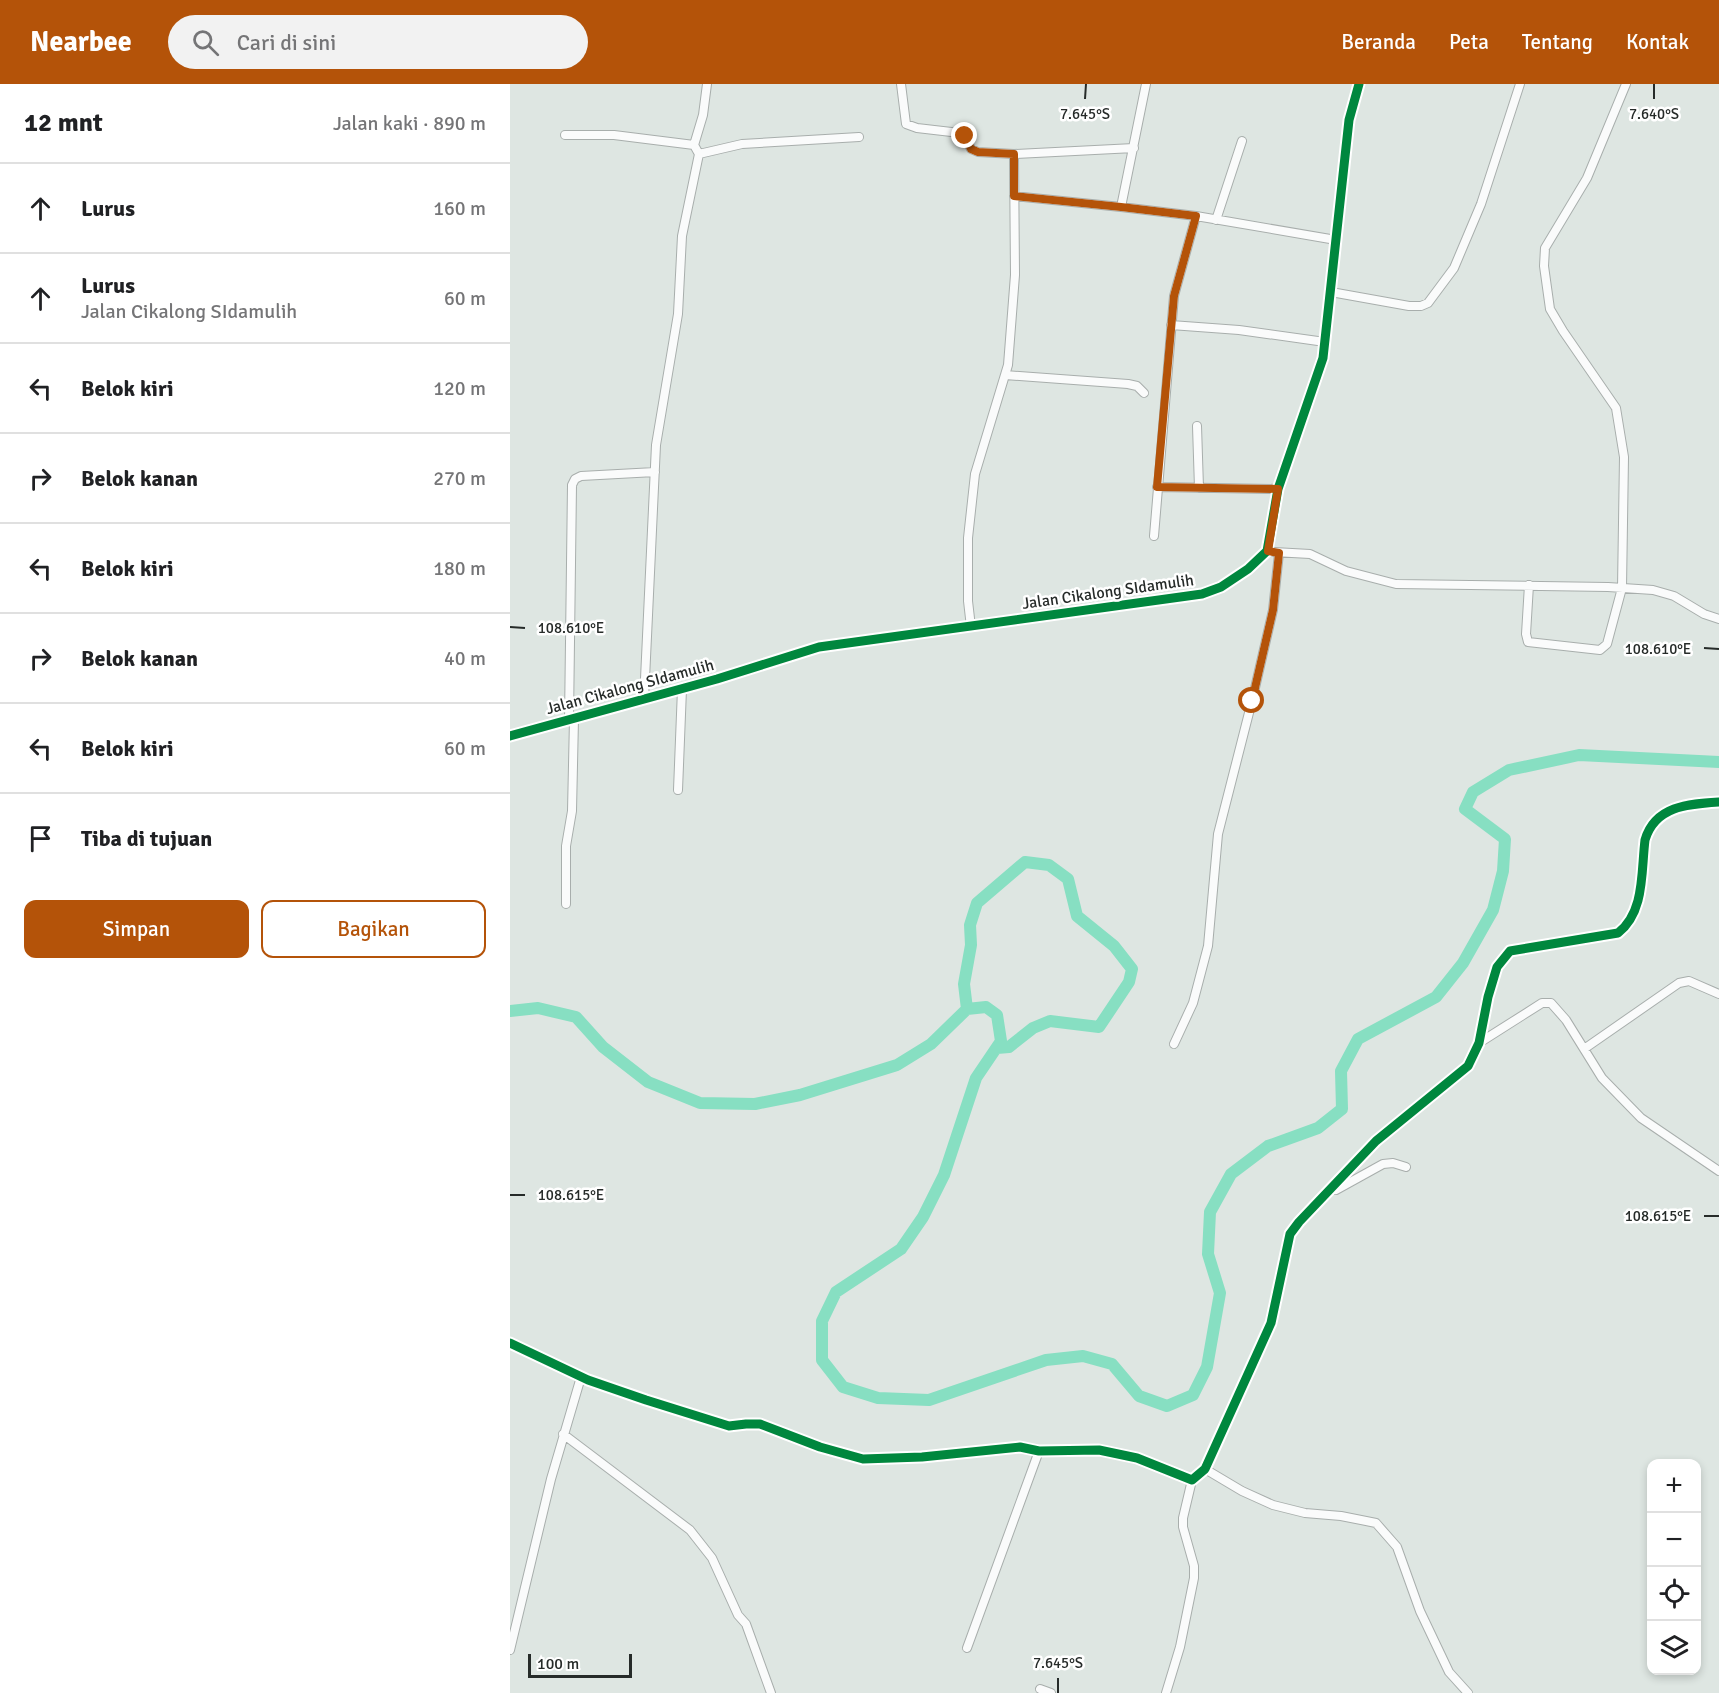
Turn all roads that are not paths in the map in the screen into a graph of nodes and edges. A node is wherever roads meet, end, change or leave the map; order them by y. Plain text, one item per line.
1 (707, 84) edge
2 (901, 84) edge
3 (1146, 84) edge
4 (1359, 84) edge
5 (1520, 84) edge
6 (1626, 84) edge
7 (565, 135) dead end
8 (859, 137) dead end
9 (1242, 141) dead end
10 (694, 145) junction
11 (1134, 147) junction
12 (699, 154) junction
13 (1014, 154) junction
14 (1014, 196) junction
15 (1121, 207) junction
16 (1196, 216) junction
17 (1216, 220) junction
18 (1336, 240) junction
19 (1331, 292) junction
20 (1171, 325) junction
21 (1325, 342) junction
22 (1005, 375) junction
23 (1144, 393) dead end
24 (1197, 426) dead end
25 (655, 472) junction
26 (1157, 487) junction
27 (1199, 488) junction
28 (1278, 489) junction
29 (1154, 536) dead end
30 (1268, 551) junction
31 (1279, 553) junction
32 (1529, 585) junction
33 (1622, 588) junction
34 (1719, 619) edge
35 (971, 627) junction
36 (682, 689) junction
37 (644, 699) junction
38 (572, 719) junction
39 (510, 736) edge
40 (678, 790) dead end
41 (1719, 802) edge
42 (566, 904) dead end
43 (1719, 994) edge
44 (1479, 1043) junction
45 (1174, 1044) dead end
46 (1584, 1049) junction
47 (1406, 1167) dead end
48 (1719, 1171) edge
49 (1315, 1207) junction
50 (510, 1343) edge
51 (581, 1377) junction
52 (563, 1434) junction
53 (1039, 1451) junction
54 (1205, 1469) junction
55 (1191, 1480) junction
56 (968, 1648) dead end
57 (510, 1650) edge
58 (1040, 1689) dead end
59 (771, 1693) edge
60 (1051, 1693) edge
61 (1166, 1693) edge
62 (1468, 1693) edge

1 - 10 street
2 - 13 street
3 - 11 street
4 - 18 street
5 - 19 street
6 - 33 street
7 - 10 street
8 - 12 street
9 - 17 street
10 - 12 street
11 - 13 street
11 - 15 street
12 - 25 street
13 - 14 street
14 - 15 street
14 - 22 street
15 - 16 street
16 - 17 street
16 - 20 street
17 - 18 street
18 - 19 street
19 - 21 street
20 - 21 street
20 - 26 street
21 - 28 street
22 - 23 street
22 - 35 street
24 - 27 street
25 - 37 street
25 - 38 street
26 - 27 street
26 - 29 street
27 - 28 street
28 - 30 street
30 - 31 street
30 - 35 street, Jalan Cikalong SIdamulih
31 - 32 street
31 - 45 street
32 - 33 street
32 - 33 street
33 - 34 street
35 - 36 street, Jalan Cikalong SIdamulih
36 - 37 street, Jalan Cikalong SIdamulih
36 - 40 street
37 - 38 street, Jalan Cikalong SIdamulih
38 - 39 street, Jalan Cikalong SIdamulih
38 - 42 street
41 - 44 street
43 - 46 street
44 - 46 street
44 - 49 street
46 - 48 street
47 - 49 street
49 - 54 street
50 - 51 street
51 - 52 street
51 - 53 street
52 - 57 street
52 - 59 street
53 - 55 street
53 - 56 street
54 - 55 street
54 - 62 street
55 - 61 street
58 - 60 street

